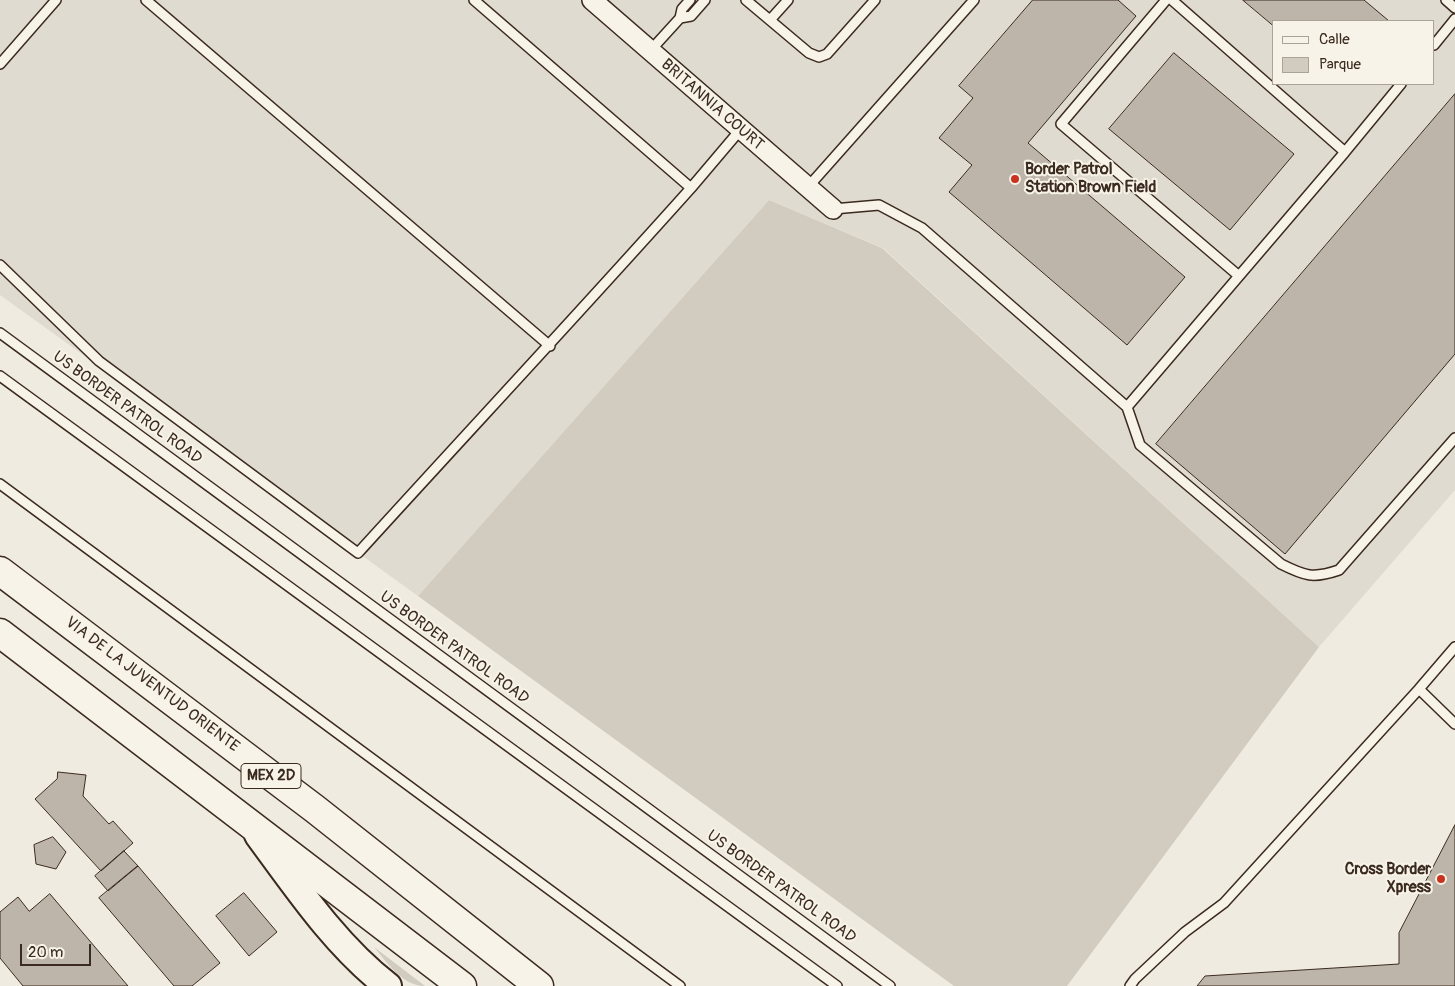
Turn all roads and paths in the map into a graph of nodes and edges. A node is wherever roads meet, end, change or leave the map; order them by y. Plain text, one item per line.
1 (56, 0) edge
2 (146, 0) edge
3 (474, 0) edge
4 (592, 0) edge
5 (690, 0) edge
6 (705, 0) edge
7 (746, 0) edge
8 (788, 0) edge
9 (875, 0) edge
10 (974, 0) edge
11 (1166, 0) edge
12 (1172, 0) edge
13 (1446, 0) edge
14 (1455, 8) edge
15 (680, 18) junction
16 (1455, 19) edge
17 (770, 20) junction
18 (1435, 44) edge
19 (650, 51) junction
20 (0, 64) edge
21 (1400, 85) edge
22 (740, 129) junction
23 (1344, 152) junction
24 (808, 187) junction
25 (691, 188) junction
26 (833, 209) joint
27 (0, 265) edge
28 (1239, 276) junction
29 (0, 333) edge
30 (550, 346) junction
31 (0, 376) edge
32 (1127, 407) junction
33 (1455, 438) edge
34 (0, 484) edge
35 (0, 570) edge
36 (0, 633) edge
37 (1455, 647) edge
38 (1419, 689) junction
39 (1455, 724) edge
40 (252, 826) junction
41 (388, 986) edge
42 (462, 986) edge
43 (539, 986) edge
44 (680, 986) edge
45 (837, 986) edge
46 (890, 986) edge
47 (1130, 986) edge

1 - 20 lane
2 - 30 lane
3 - 25 lane
4 - 19 street, BRITANNIA COURT
5 - 15 lane
6 - 15 lane
7 - 17 lane
8 - 17 lane
9 - 17 lane
10 - 24 lane
11 - 28 lane
12 - 23 lane
13 - 14 lane
15 - 19 lane
16 - 18 lane
19 - 22 street, BRITANNIA COURT
21 - 23 lane
22 - 24 street, BRITANNIA COURT
22 - 25 lane
23 - 28 lane
24 - 26 street, BRITANNIA COURT
25 - 30 lane
26 - 32 lane
27 - 30 lane
28 - 32 lane
29 - 46 lane, US BORDER PATROL ROAD
31 - 45 lane
32 - 33 lane
34 - 44 lane
35 - 43 highway, VIA DE LA JUVENTUD ORIENTE / MEX 2D
36 - 40 highway, MEX 2D
37 - 38 lane
38 - 39 lane
38 - 47 lane
40 - 41 main road
40 - 42 highway, MEX 2D

